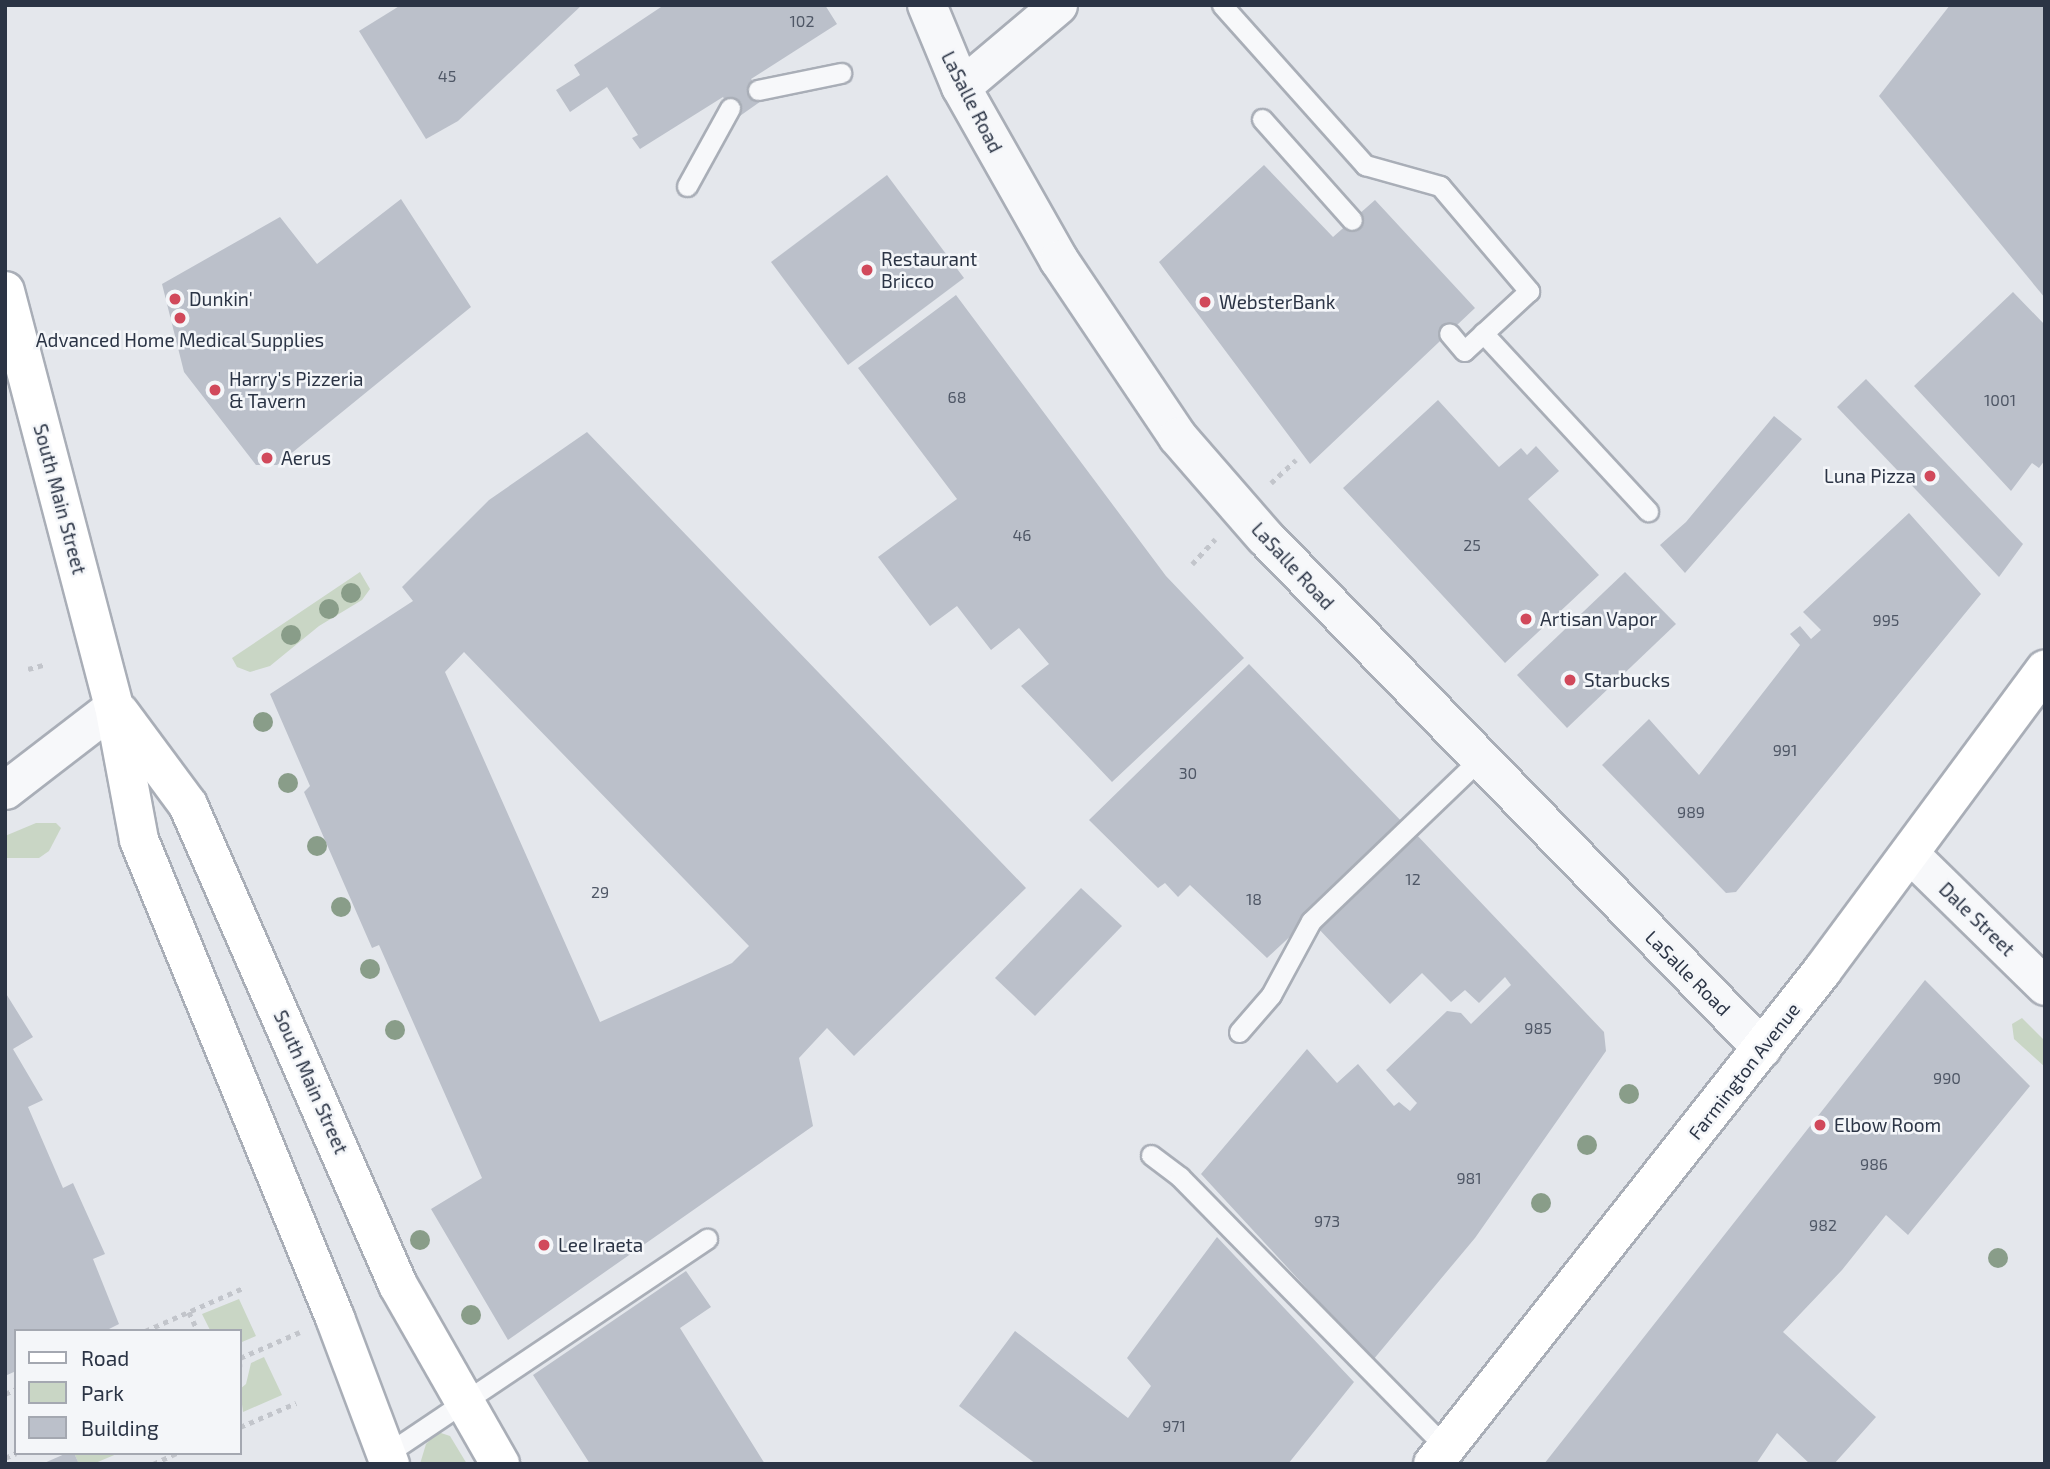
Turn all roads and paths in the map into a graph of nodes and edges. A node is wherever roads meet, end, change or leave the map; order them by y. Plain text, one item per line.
1 (928, 5) edge
2 (1058, 5) edge
3 (1222, 5) edge
4 (841, 73) dead end
5 (961, 87) junction
6 (758, 90) dead end
7 (730, 108) dead end
8 (1262, 119) dead end
9 (687, 186) dead end
10 (1352, 220) dead end
11 (5, 292) edge
12 (1449, 333) dead end
13 (1483, 333) junction
14 (1648, 511) dead end
15 (43, 664) dead end
16 (29, 668) dead end
17 (2045, 670) edge
18 (114, 706) junction
19 (1479, 760) junction
20 (5, 790) edge
21 (1909, 852) junction
22 (2045, 986) edge
23 (1239, 1032) dead end
24 (1762, 1048) junction
25 (1151, 1155) dead end
26 (707, 1238) dead end
27 (243, 1288) dead end
28 (189, 1312) junction
29 (314, 1327) dead end
30 (150, 1329) edge
31 (197, 1329) edge
32 (242, 1357) edge
33 (462, 1401) junction
34 (296, 1404) dead end
35 (242, 1425) edge
36 (173, 1455) edge
37 (1440, 1456) edge
38 (387, 1459) edge
39 (153, 1464) edge
40 (499, 1464) edge

1 - 5 street, LaSalle Road
2 - 5 street
3 - 13 lane
4 - 6 lane
5 - 19 street, LaSalle Road
7 - 9 lane
8 - 10 lane
11 - 18 main road, South Main Street
12 - 13 lane
13 - 14 lane
15 - 16 path
17 - 21 main road, Farmington Avenue
18 - 20 street
18 - 33 main road, South Main Street
18 - 38 main road, South Main Street
19 - 23 lane
19 - 24 street, LaSalle Road
21 - 22 street, Dale Street
21 - 24 main road, Farmington Avenue
24 - 37 main road, Farmington Avenue
25 - 37 lane
26 - 33 lane
27 - 28 path
28 - 30 path
28 - 31 path
29 - 32 path
33 - 38 lane
33 - 40 main road, South Main Street
34 - 35 path
36 - 39 path

